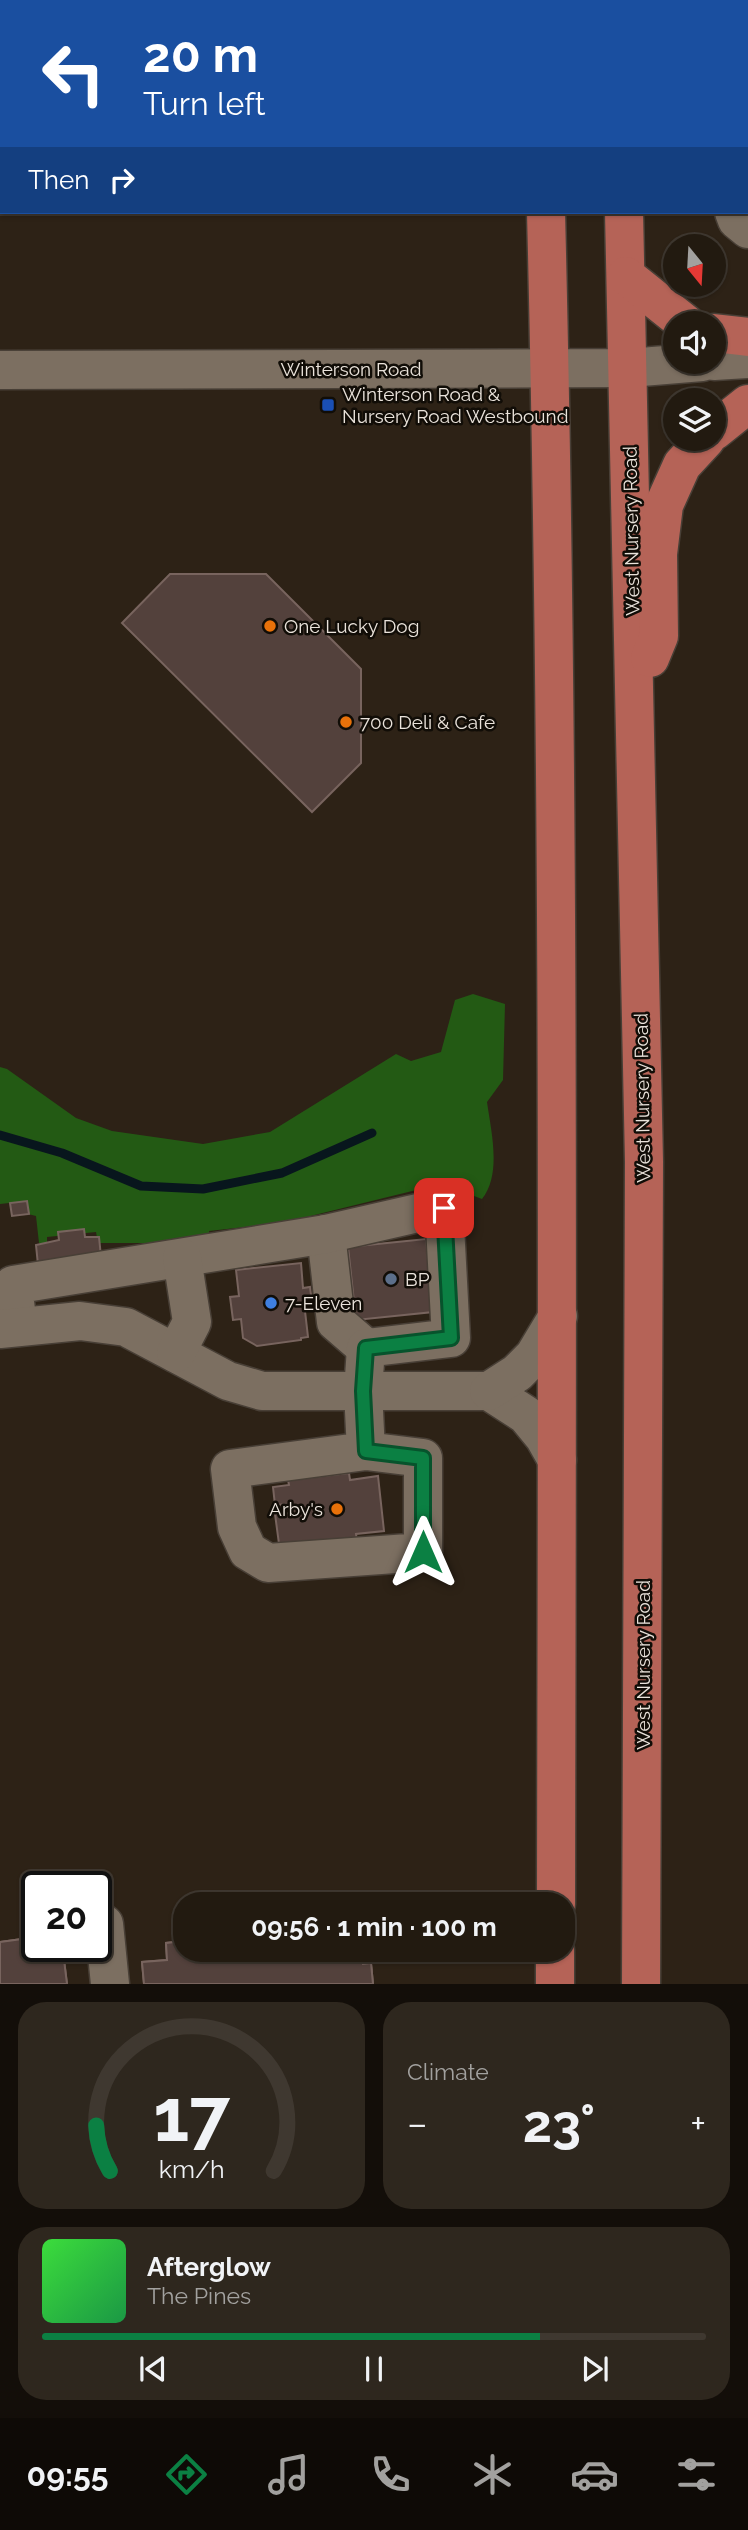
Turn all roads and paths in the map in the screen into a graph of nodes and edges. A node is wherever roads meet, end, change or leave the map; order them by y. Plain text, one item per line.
1 (546, 214) edge
2 (624, 214) edge
3 (735, 214) edge
4 (748, 229) edge
5 (626, 276) junction
6 (670, 311) edge
7 (726, 334) edge
8 (748, 337) edge
9 (748, 359) edge
10 (726, 360) edge
11 (663, 365) edge
12 (550, 368) junction
13 (629, 368) junction
14 (0, 370) edge
15 (748, 404) edge
16 (726, 421) edge
17 (695, 451) edge
18 (633, 699) junction
19 (326, 1234) junction
20 (182, 1258) junction
21 (558, 1316) junction
22 (9, 1328) edge
23 (366, 1348) junction
24 (176, 1353) junction
25 (363, 1391) junction
26 (489, 1391) junction
27 (366, 1451) junction
28 (557, 1460) junction
29 (555, 1892) edge
30 (108, 1962) edge
31 (555, 1962) edge
32 (110, 1984) edge
33 (555, 1984) edge
34 (641, 1984) edge

1 - 12 main road
2 - 5 main road, West Nursery Road
3 - 4 street
5 - 6 main road
5 - 13 main road, West Nursery Road
7 - 8 main road
9 - 10 street
11 - 13 street, Winterson Road
12 - 13 street, Winterson Road
12 - 14 street, Winterson Road
12 - 21 main road
13 - 18 main road, West Nursery Road
15 - 16 main road
17 - 18 main road
18 - 34 main road, West Nursery Road
19 - 20 street
19 - 23 street
19 - 23 street
20 - 22 street
20 - 24 street
21 - 26 street
21 - 28 main road
22 - 24 street
23 - 25 street
24 - 25 street
25 - 26 street
25 - 27 street
26 - 28 street
27 - 27 street
28 - 29 main road
30 - 32 street
31 - 33 main road

